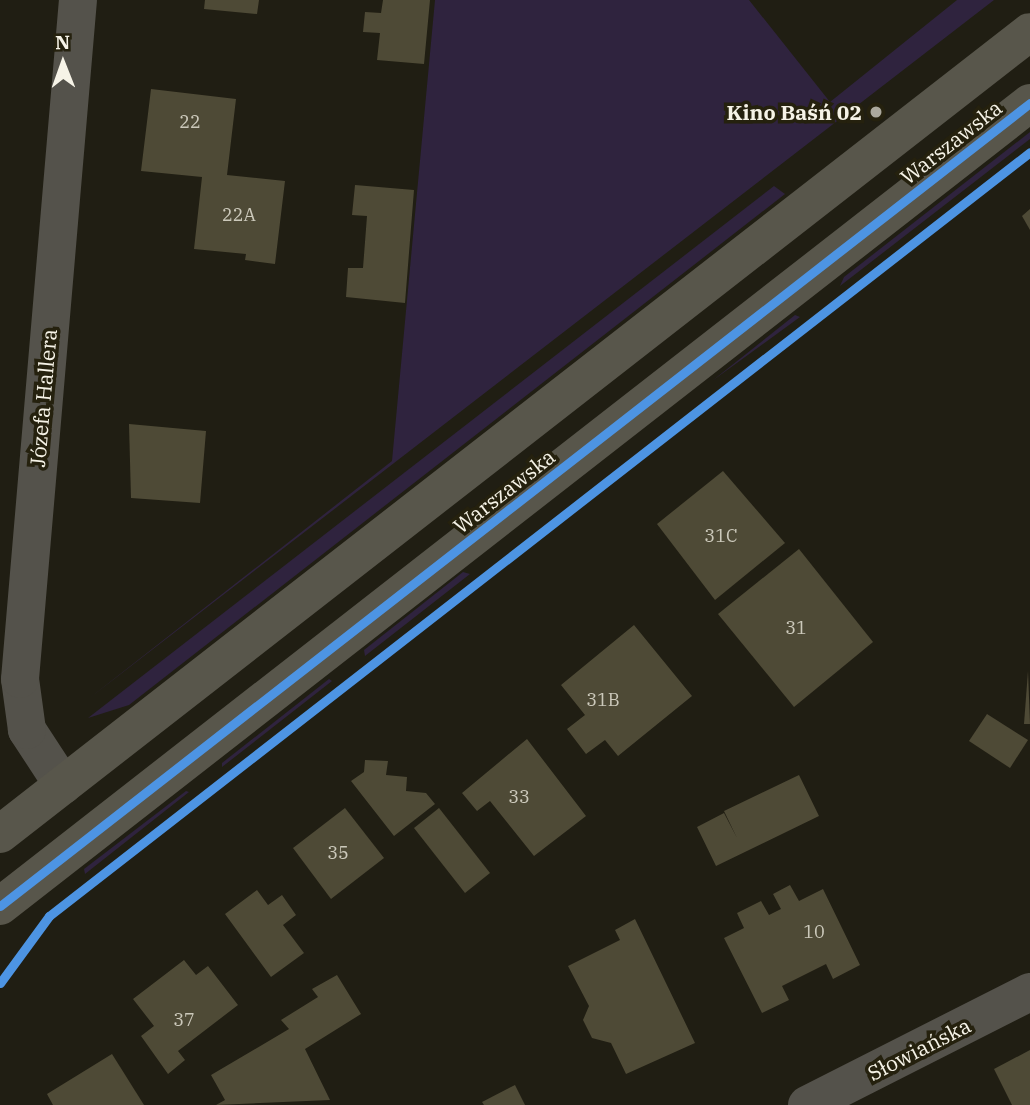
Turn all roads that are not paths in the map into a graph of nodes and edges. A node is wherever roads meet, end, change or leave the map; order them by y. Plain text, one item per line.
1 (78, 0) edge
2 (1030, 32) edge
3 (1030, 103) edge
4 (63, 785) junction
5 (0, 834) edge
6 (0, 906) edge
7 (1030, 992) edge
8 (807, 1105) edge

1 - 4 street, Józefa Hallera
2 - 4 street, Warszawska
3 - 6 street, Warszawska
4 - 5 street, Warszawska
7 - 8 street, Słowiańska

